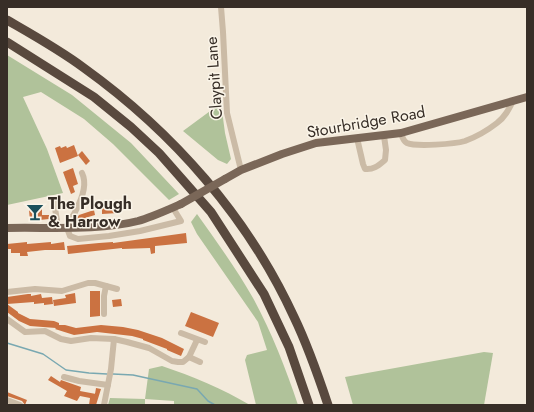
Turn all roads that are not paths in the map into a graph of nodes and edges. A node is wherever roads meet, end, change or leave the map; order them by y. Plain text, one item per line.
1 (221, 7) edge
2 (7, 20) edge
3 (7, 42) edge
4 (527, 96) edge
5 (513, 101) junction
6 (401, 133) junction
7 (384, 136) junction
8 (357, 138) junction
9 (241, 170) junction
10 (82, 173) dead end
11 (54, 202) dead end
12 (177, 206) junction
13 (58, 227) junction
14 (67, 227) junction
15 (7, 228) edge
16 (106, 286) junction
17 (117, 289) dead end
18 (7, 292) edge
19 (104, 314) dead end
20 (7, 319) edge
21 (181, 333) dead end
22 (114, 339) junction
23 (196, 342) junction
24 (205, 342) dead end
25 (190, 357) junction
26 (200, 362) dead end
27 (64, 377) dead end
28 (108, 385) junction
29 (7, 400) edge
30 (20, 405) edge
31 (104, 405) edge
32 (309, 405) edge
33 (328, 405) edge

1 - 9 street, Claypit Lane
2 - 33 highway
3 - 32 highway
4 - 5 main road, Stourbridge Road
5 - 6 main road, Stourbridge Road
5 - 6 street
6 - 7 main road, Stourbridge Road
7 - 8 main road, Stourbridge Road
7 - 8 street
8 - 9 main road, Stourbridge Road
9 - 12 main road, Stourbridge Road, bridge
10 - 14 street
11 - 13 street
12 - 14 main road, Stourbridge Road
12 - 14 street
13 - 14 main road, Stourbridge Road
13 - 15 main road, Stourbridge Road
16 - 17 street
16 - 18 street
16 - 19 street
20 - 22 street
21 - 23 street
22 - 25 street
22 - 28 street
23 - 24 street
23 - 25 street
25 - 26 street
27 - 28 street
28 - 31 street
29 - 30 street

